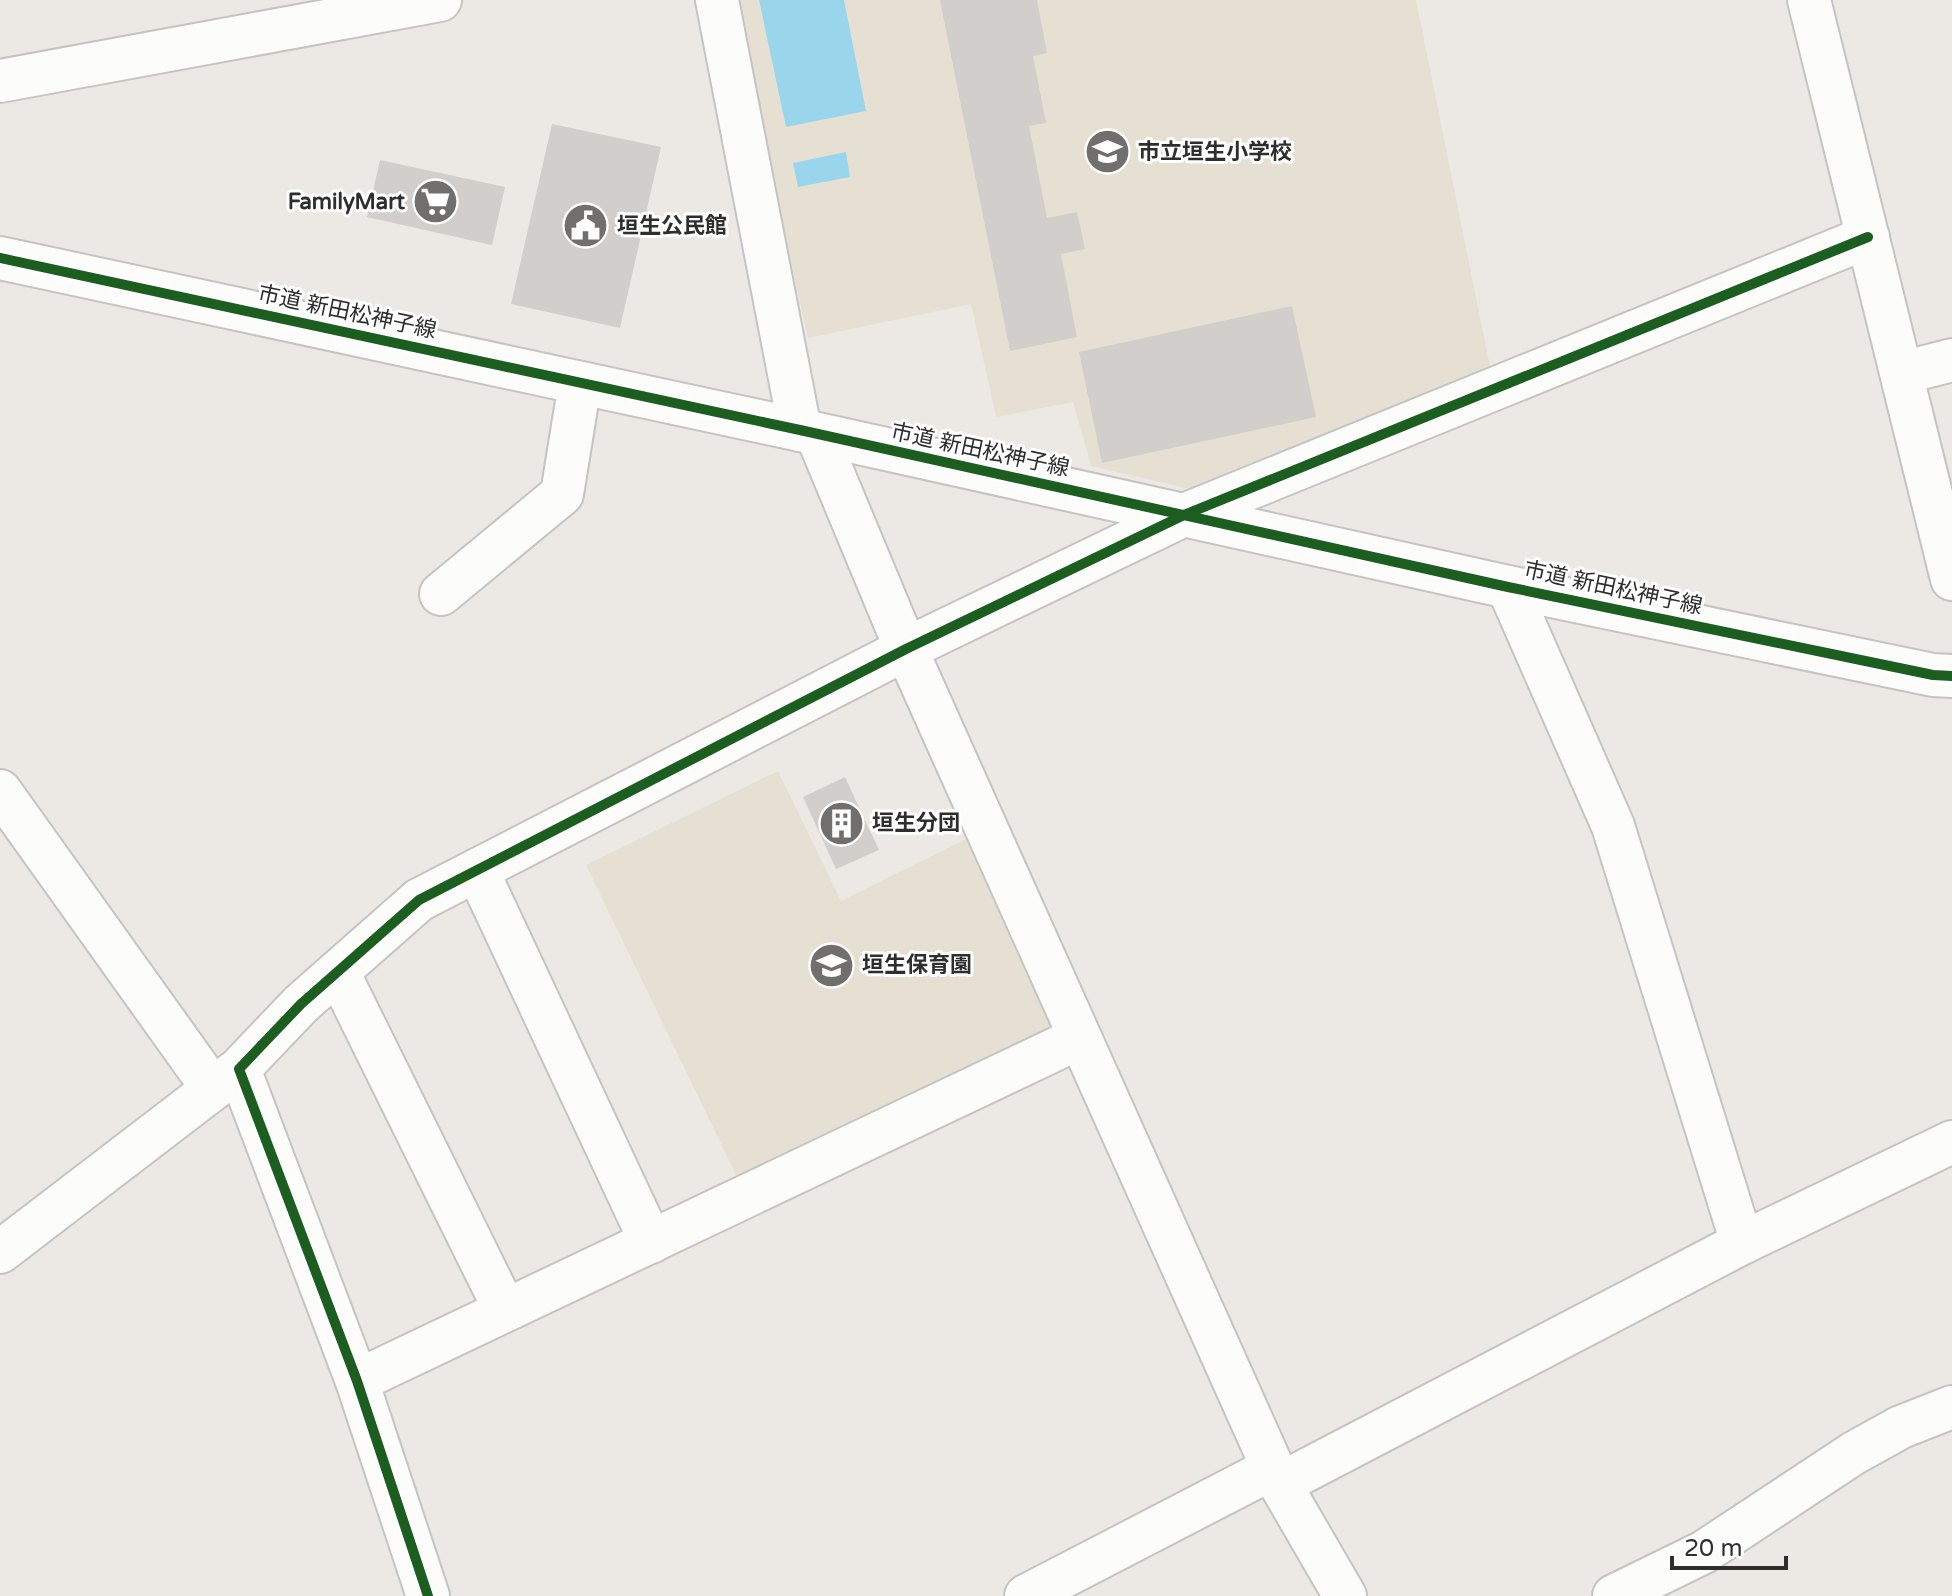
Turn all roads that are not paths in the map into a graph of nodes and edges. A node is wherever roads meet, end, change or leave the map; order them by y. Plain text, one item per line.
1 (440, 0) edge
2 (717, 0) edge
3 (1809, 0) edge
4 (0, 81) edge
5 (1868, 237) junction
6 (0, 258) edge
7 (1952, 360) edge
8 (1902, 373) junction
9 (580, 383) junction
10 (808, 432) junction
11 (1184, 515) junction
12 (1952, 579) edge
13 (1508, 587) junction
14 (441, 594) dead end
15 (906, 649) junction
16 (1952, 676) edge
17 (0, 791) edge
18 (477, 870) junction
19 (338, 972) junction
20 (1079, 1038) junction
21 (226, 1079) junction
22 (1952, 1142) edge
23 (651, 1242) junction
24 (1742, 1243) junction
25 (0, 1252) edge
26 (505, 1310) junction
27 (357, 1381) junction
28 (1952, 1407) edge
29 (1276, 1476) junction
30 (428, 1596) edge
31 (1026, 1596) edge
32 (1345, 1596) edge
33 (1614, 1596) edge

1 - 4 street
2 - 10 street
3 - 5 street
5 - 8 street
5 - 11 street
6 - 9 street, 市道 新田松神子線
7 - 8 street
8 - 12 street
9 - 10 street, 市道 新田松神子線
9 - 14 street
10 - 11 street, 市道 新田松神子線
10 - 15 street
11 - 13 street, 市道 新田松神子線
11 - 15 street
13 - 16 street, 市道 新田松神子線
13 - 24 street
15 - 18 street
15 - 20 street
17 - 21 street
18 - 19 street
18 - 23 street
19 - 21 street
19 - 26 street
20 - 23 street
20 - 29 street
21 - 25 street
21 - 27 street
22 - 24 street
23 - 26 street
24 - 29 street
26 - 27 street
27 - 30 street
28 - 33 street
29 - 31 street
29 - 32 street

